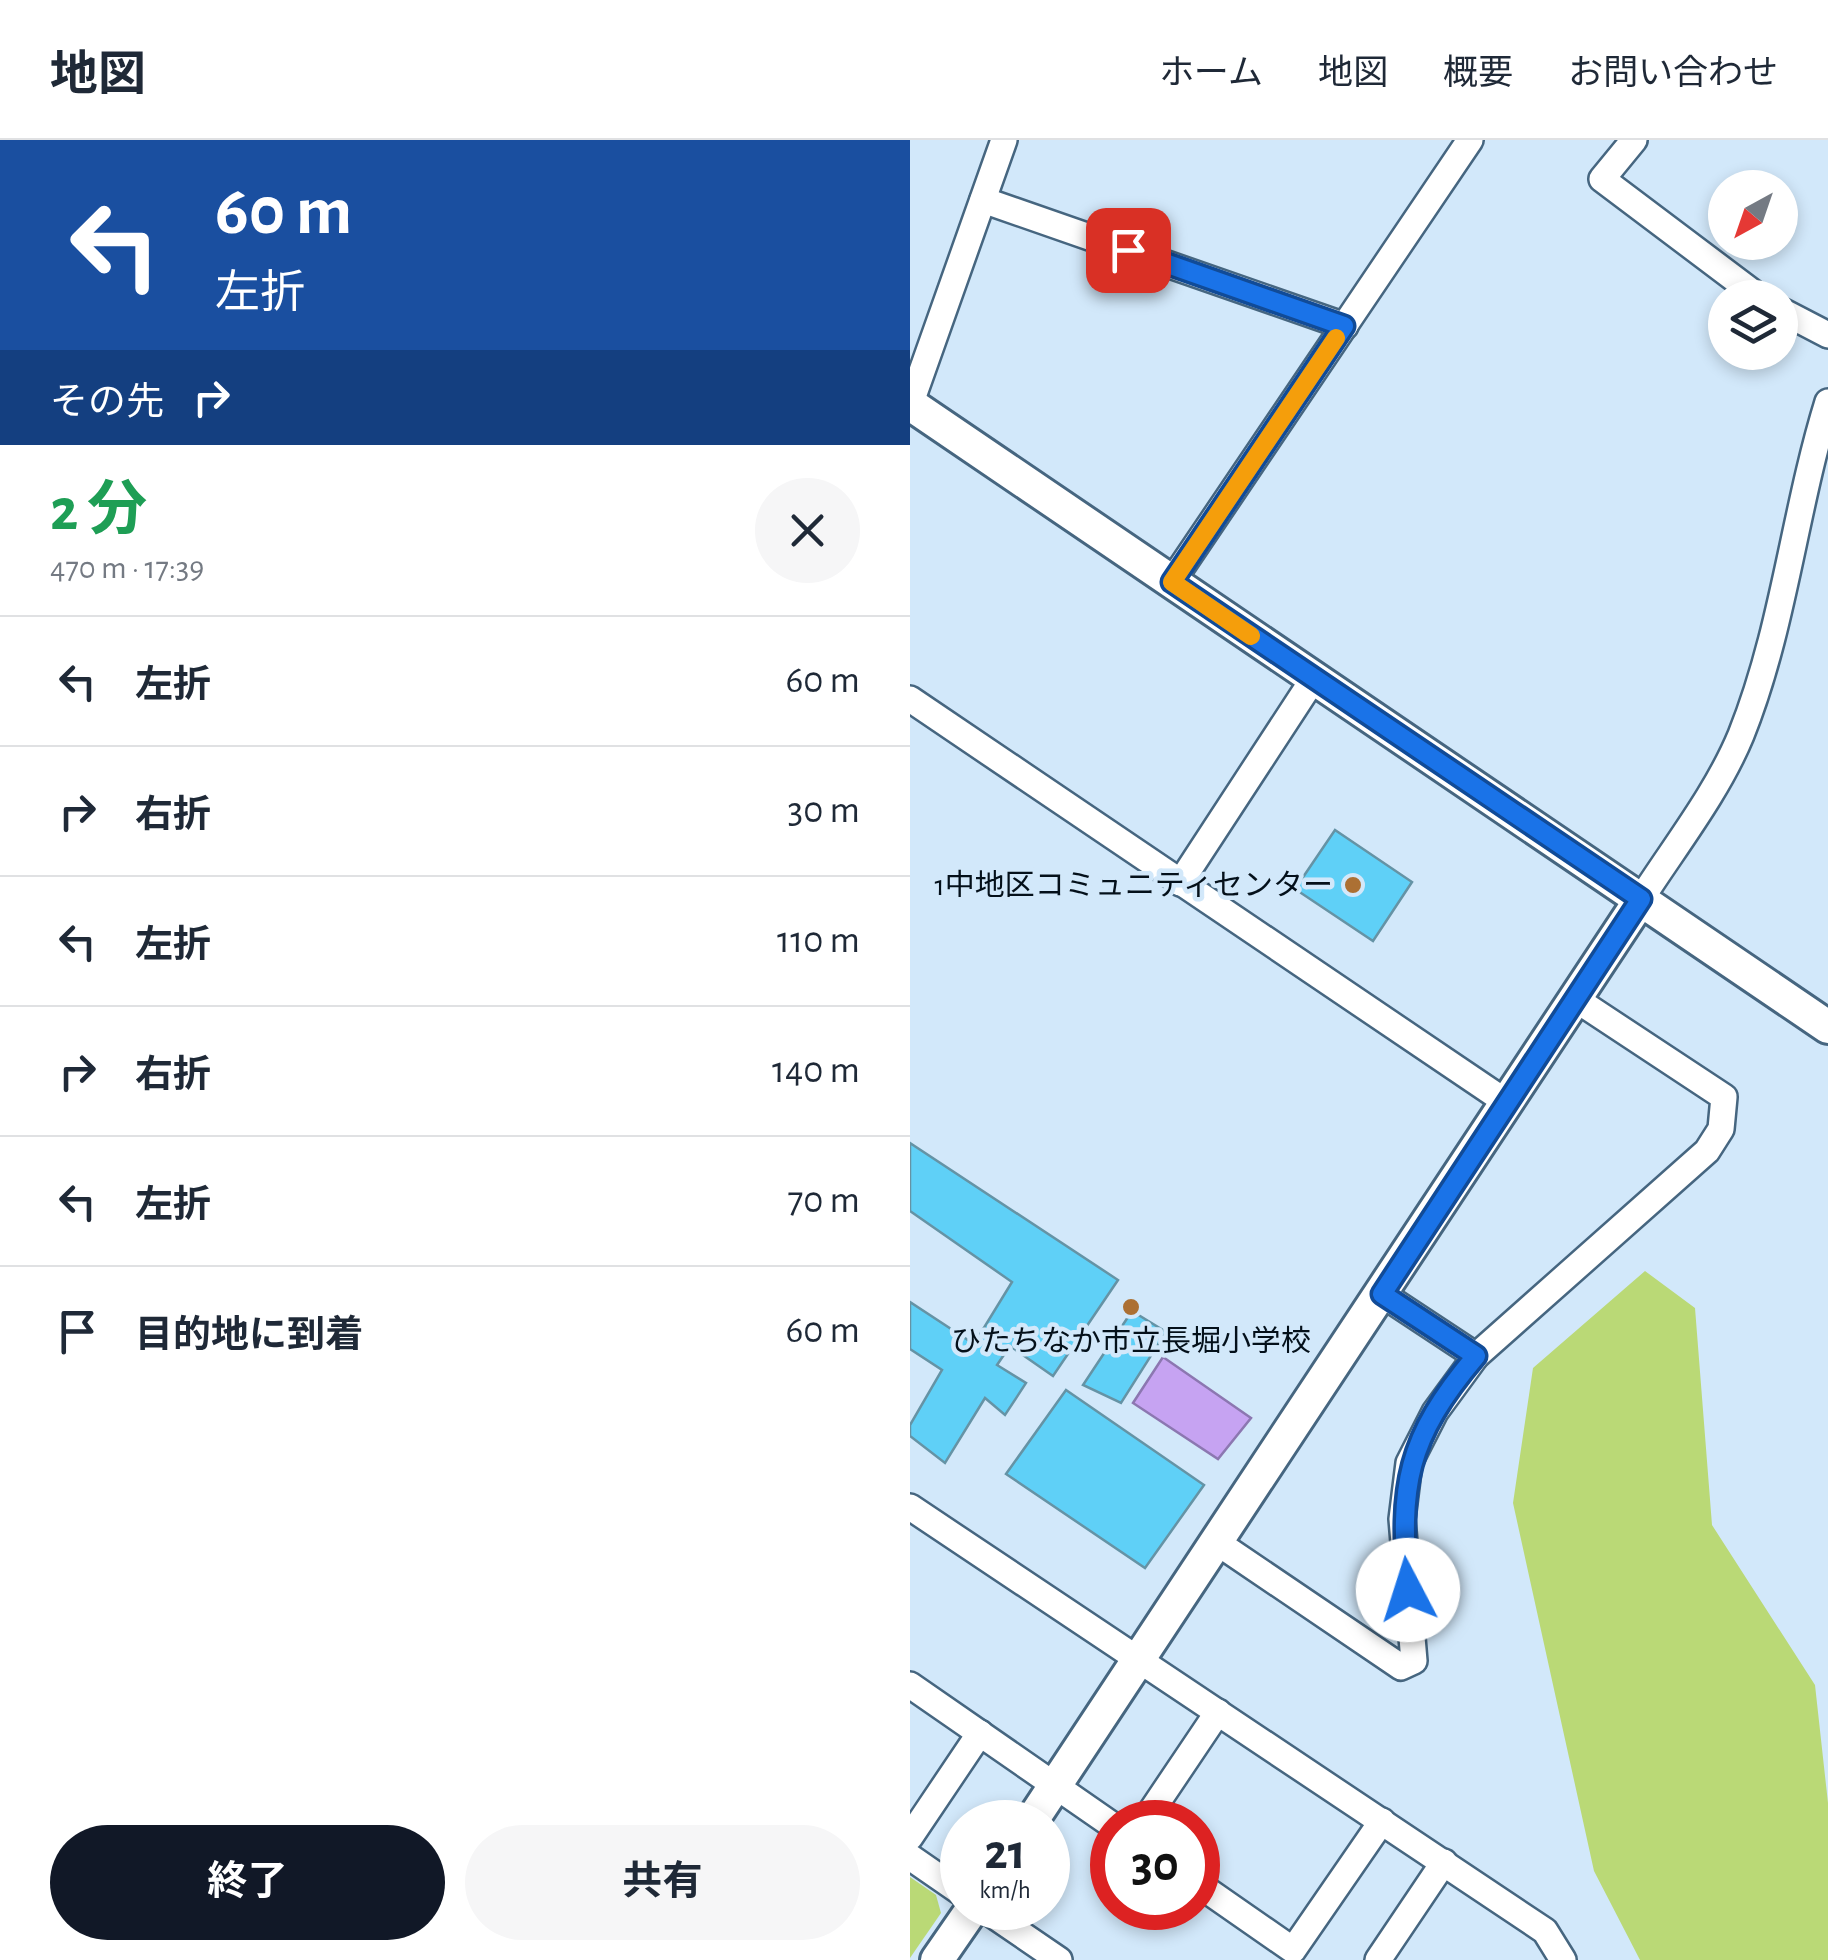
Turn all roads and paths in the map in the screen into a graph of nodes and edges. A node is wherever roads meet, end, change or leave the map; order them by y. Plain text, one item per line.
1 (1004, 140) edge
2 (1470, 140) edge
3 (1634, 140) edge
4 (983, 200) junction
5 (1736, 280) edge
6 (1798, 320) edge
7 (1344, 326) junction
8 (1828, 336) edge
9 (1828, 402) edge
10 (910, 404) edge
11 (1172, 582) junction
12 (1314, 678) junction
13 (910, 699) edge
14 (1180, 883) junction
15 (1641, 899) junction
16 (1577, 1000) junction
17 (1828, 1026) edge
18 (1509, 1104) junction
19 (1382, 1294) junction
20 (1476, 1356) junction
21 (910, 1507) edge
22 (1218, 1543) junction
23 (1139, 1658) junction
24 (910, 1685) edge
25 (1218, 1712) junction
26 (980, 1733) junction
27 (1056, 1785) junction
28 (1046, 1800) edge
29 (1159, 1800) edge
30 (1090, 1809) edge
31 (1382, 1821) junction
32 (910, 1836) edge
33 (910, 1857) edge
34 (1444, 1862) junction
35 (940, 1878) edge
36 (1220, 1899) edge
37 (957, 1930) edge
38 (1015, 1930) edge
39 (1300, 1955) edge
40 (937, 1960) edge
41 (1059, 1960) edge
42 (1378, 1960) edge
43 (1563, 1960) edge

1 - 4 street
2 - 7 street
3 - 5 street
4 - 7 street
4 - 10 street
6 - 8 street
7 - 11 street
9 - 15 street
10 - 11 street
11 - 12 street
12 - 14 street
12 - 15 street
13 - 14 street
14 - 18 street
15 - 16 street
15 - 17 street
16 - 18 street
16 - 20 street
18 - 19 street
19 - 20 street
19 - 22 street
20 - 22 street
21 - 23 street
22 - 23 street
23 - 25 street
23 - 27 street
24 - 26 street
25 - 29 street
25 - 31 street
26 - 27 street
26 - 32 street
27 - 28 street
27 - 30 street
31 - 34 street
31 - 39 street
33 - 35 street
34 - 42 street
34 - 43 street
36 - 39 street
37 - 40 street
38 - 41 street

